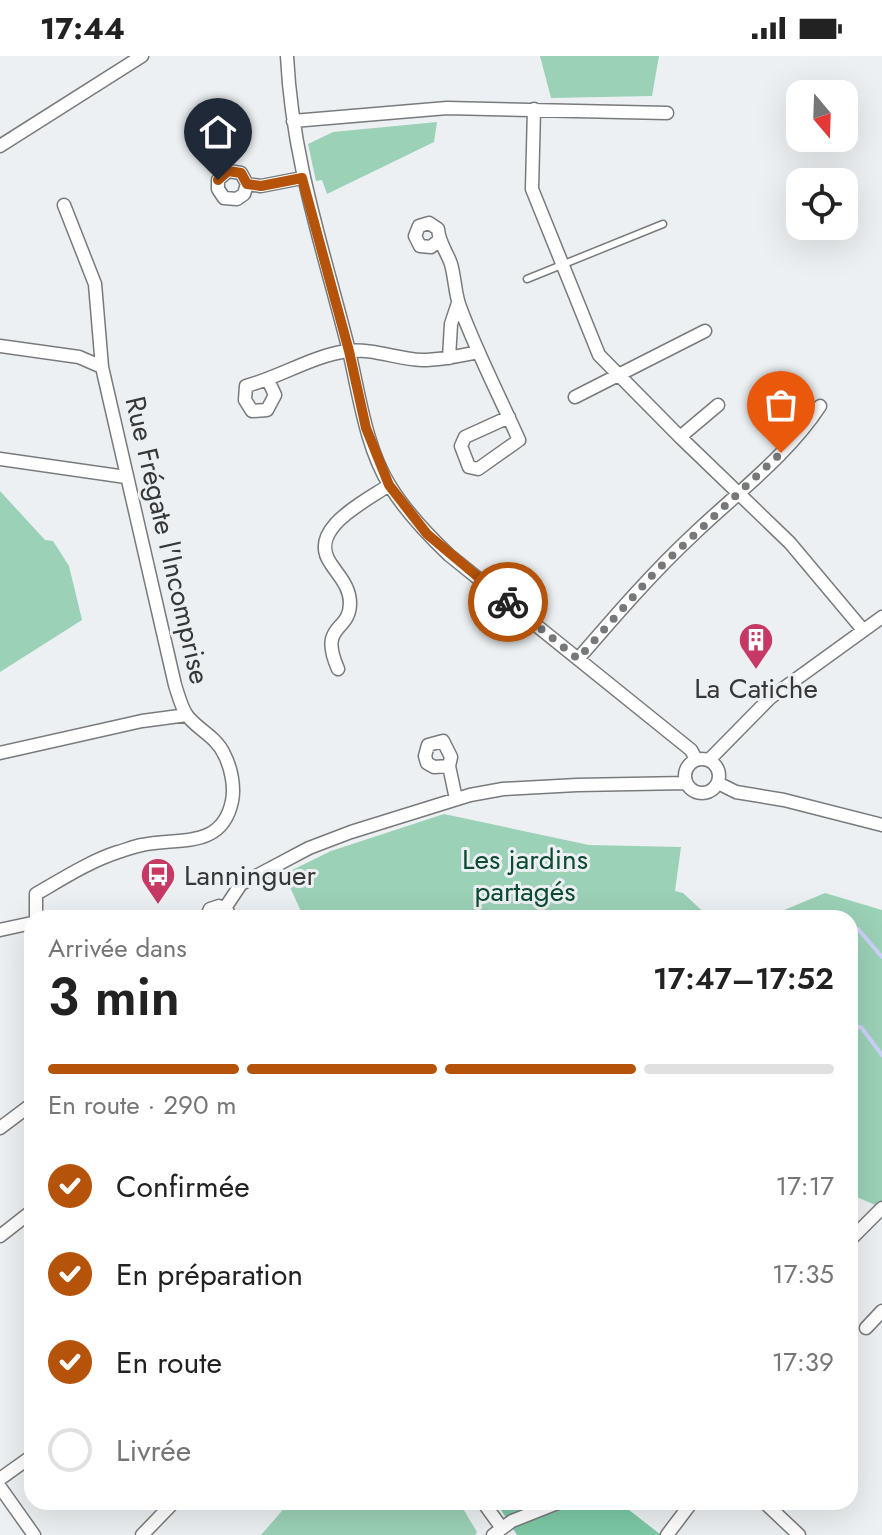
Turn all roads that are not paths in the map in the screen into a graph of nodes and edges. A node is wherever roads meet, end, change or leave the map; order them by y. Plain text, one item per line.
1 (142, 56) edge
2 (287, 56) edge
3 (534, 109) junction
4 (667, 113) dead end
5 (293, 121) junction
6 (0, 146) edge
7 (302, 178) junction
8 (247, 184) dead end
9 (64, 205) dead end
10 (663, 224) dead end
11 (439, 240) dead end
12 (562, 265) junction
13 (527, 279) dead end
14 (458, 303) junction
15 (705, 331) dead end
16 (0, 346) edge
17 (349, 351) junction
18 (478, 352) junction
19 (449, 358) junction
20 (102, 367) junction
21 (620, 375) junction
22 (268, 380) dead end
23 (575, 397) dead end
24 (718, 405) dead end
25 (820, 406) dead end
26 (509, 417) junction
27 (680, 437) junction
28 (0, 459) edge
29 (126, 477) junction
30 (389, 485) junction
31 (737, 493) junction
32 (882, 617) edge
33 (863, 630) junction
34 (578, 659) junction
35 (338, 669) dead end
36 (187, 715) junction
37 (0, 753) edge
38 (702, 759) junction
39 (449, 766) dead end
40 (686, 783) junction
41 (718, 783) junction
42 (456, 799) junction
43 (882, 825) edge
44 (36, 910) edge
45 (228, 910) edge
46 (24, 925) edge
47 (0, 930) edge
48 (24, 1110) edge
49 (1, 1126) edge
50 (882, 1208) edge
51 (24, 1217) edge
52 (858, 1232) edge
53 (0, 1236) edge
54 (882, 1311) edge
55 (866, 1328) dead end
56 (24, 1462) edge
57 (0, 1479) edge
58 (0, 1487) edge
59 (166, 1510) edge
60 (487, 1510) edge
61 (543, 1510) edge
62 (686, 1510) edge
63 (772, 1510) edge
64 (497, 1531) edge
65 (34, 1535) edge
66 (142, 1535) edge
67 (667, 1535) edge
68 (799, 1535) edge

1 - 6 street
2 - 5 street
3 - 4 street
3 - 5 street
3 - 12 street
5 - 7 street
7 - 8 street
7 - 17 street
9 - 20 street
10 - 12 lane
11 - 14 street
12 - 13 lane
12 - 21 street
14 - 18 street
14 - 19 street
15 - 21 street
16 - 20 street, Rue Frégate l'Incomprise
17 - 19 street
17 - 22 street
17 - 30 street
18 - 19 street
18 - 26 street
20 - 29 street, Rue Frégate l'Incomprise
21 - 23 street
21 - 27 street
24 - 27 street
25 - 31 street
26 - 26 street
27 - 31 street
28 - 29 street
29 - 36 street, Rue Frégate l'Incomprise
30 - 34 street
30 - 35 street
31 - 33 street
31 - 34 street
32 - 33 street
33 - 38 street
34 - 38 street
36 - 37 street
36 - 44 street, Rue Frégate l'Incomprise
38 - 40 street
38 - 41 street
39 - 42 street
40 - 41 street
40 - 42 street
41 - 43 street
42 - 45 street
46 - 47 street
48 - 49 street
50 - 52 street
51 - 53 street
54 - 55 street
56 - 57 street
58 - 65 street
59 - 66 street
60 - 64 street
61 - 64 street
62 - 67 street
63 - 68 street

